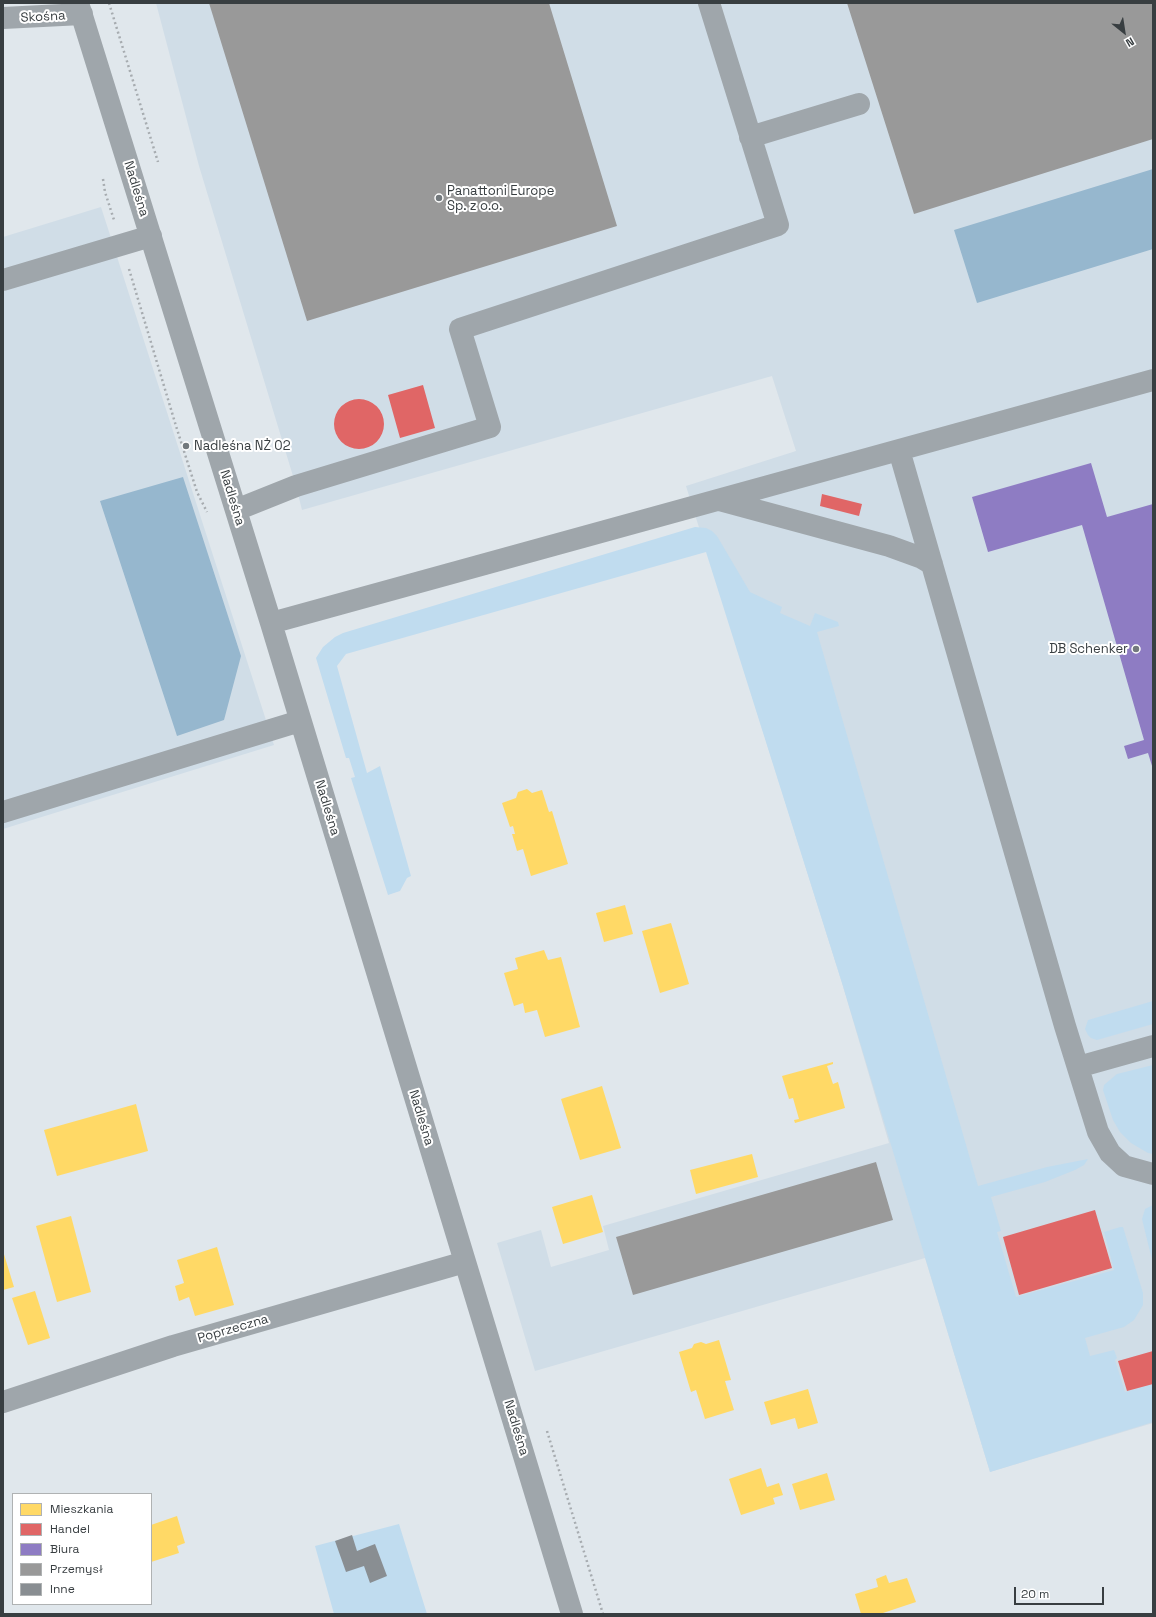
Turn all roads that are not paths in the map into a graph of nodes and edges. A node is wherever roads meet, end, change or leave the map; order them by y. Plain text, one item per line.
1 (709, 3) edge
2 (80, 9) edge
3 (3, 18) edge
4 (859, 104) dead end
5 (750, 137) junction
6 (151, 236) junction
7 (3, 280) edge
8 (1153, 380) edge
9 (899, 450) junction
10 (718, 500) junction
11 (236, 510) junction
12 (932, 564) junction
13 (271, 623) junction
14 (300, 720) junction
15 (3, 812) edge
16 (1153, 1046) edge
17 (1078, 1067) junction
18 (1153, 1174) edge
19 (465, 1262) junction
20 (3, 1402) edge
21 (572, 1614) edge

1 - 5 street
2 - 3 street, Skośna
2 - 6 street, Nadleśna
4 - 5 street
5 - 11 street
6 - 7 street
6 - 11 street, Nadleśna
8 - 9 street
9 - 10 street
9 - 12 street
10 - 12 street
10 - 13 street
11 - 13 street, Nadleśna
12 - 17 street
13 - 14 street, Nadleśna
14 - 15 street
14 - 19 street, Nadleśna
16 - 17 street
17 - 18 street
19 - 20 street, Poprzeczna
19 - 21 street, Nadleśna

